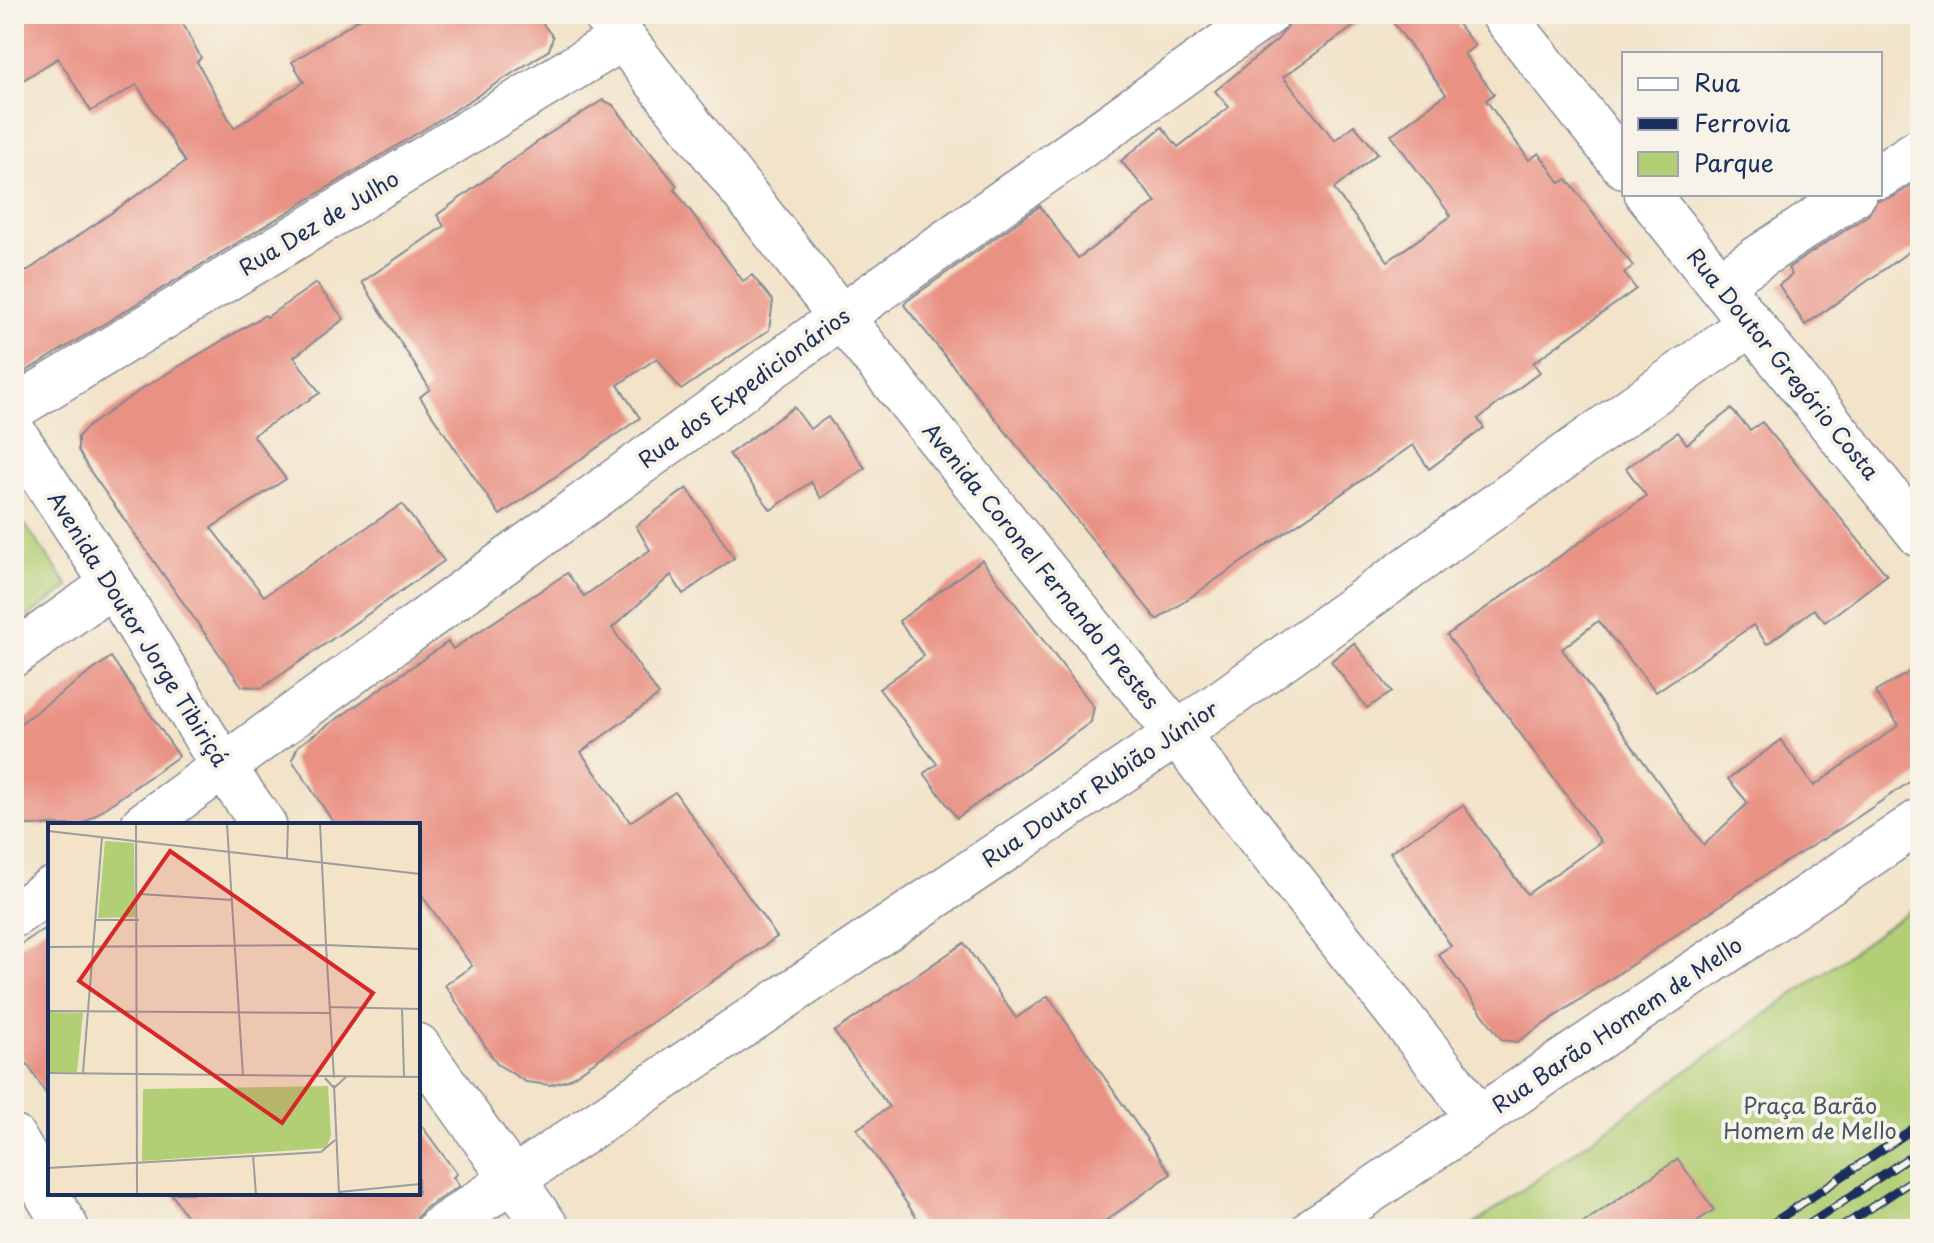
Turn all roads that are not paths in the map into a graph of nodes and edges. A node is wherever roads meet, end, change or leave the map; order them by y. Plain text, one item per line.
1 (1267, 14) edge
2 (1503, 14) edge
3 (614, 26) edge
4 (1920, 150) edge
5 (1622, 163) edge
6 (1882, 175) edge
7 (1649, 196) edge
8 (1851, 196) edge
9 (1719, 284) junction
10 (841, 317) junction
11 (1750, 324) junction
12 (14, 408) edge
13 (14, 433) edge
14 (1920, 535) edge
15 (113, 584) junction
16 (14, 654) edge
17 (1177, 734) junction
18 (224, 768) junction
19 (1920, 821) edge
20 (146, 823) edge
21 (263, 823) edge
22 (48, 891) edge
23 (14, 915) edge
24 (420, 1049) edge
25 (1477, 1118) junction
26 (14, 1138) edge
27 (511, 1179) junction
28 (67, 1229) edge
29 (439, 1229) edge
30 (548, 1229) edge
31 (1314, 1229) edge

1 - 10 street, Rua dos Expedicionários
2 - 5 street
3 - 10 street, Avenida Coronel Fernando Prestes
3 - 12 street, Rua Dez de Julho
4 - 6 street
7 - 9 street, Rua Doutor Gregório Costa
8 - 9 street
9 - 11 street, Rua Doutor Gregório Costa
10 - 17 street, Avenida Coronel Fernando Prestes
10 - 18 street, Rua dos Expedicionários
11 - 14 street, Rua Doutor Gregório Costa
11 - 17 street, Rua Doutor Rubião Júnior
13 - 15 street, Avenida Doutor Jorge Tibiriçá
15 - 16 street
15 - 18 street, Avenida Doutor Jorge Tibiriçá
17 - 25 street, Avenida Coronel Fernando Prestes
17 - 27 street, Rua Doutor Rubião Júnior
18 - 20 street, Rua dos Expedicionários
18 - 21 street, Avenida Doutor Jorge Tibiriçá
19 - 25 street, Rua Barão Homem de Mello
22 - 23 street
24 - 27 street
25 - 31 street, Rua Barão Homem de Mello
26 - 28 street
27 - 29 street, Rua Doutor Rubião Júnior
27 - 30 street

